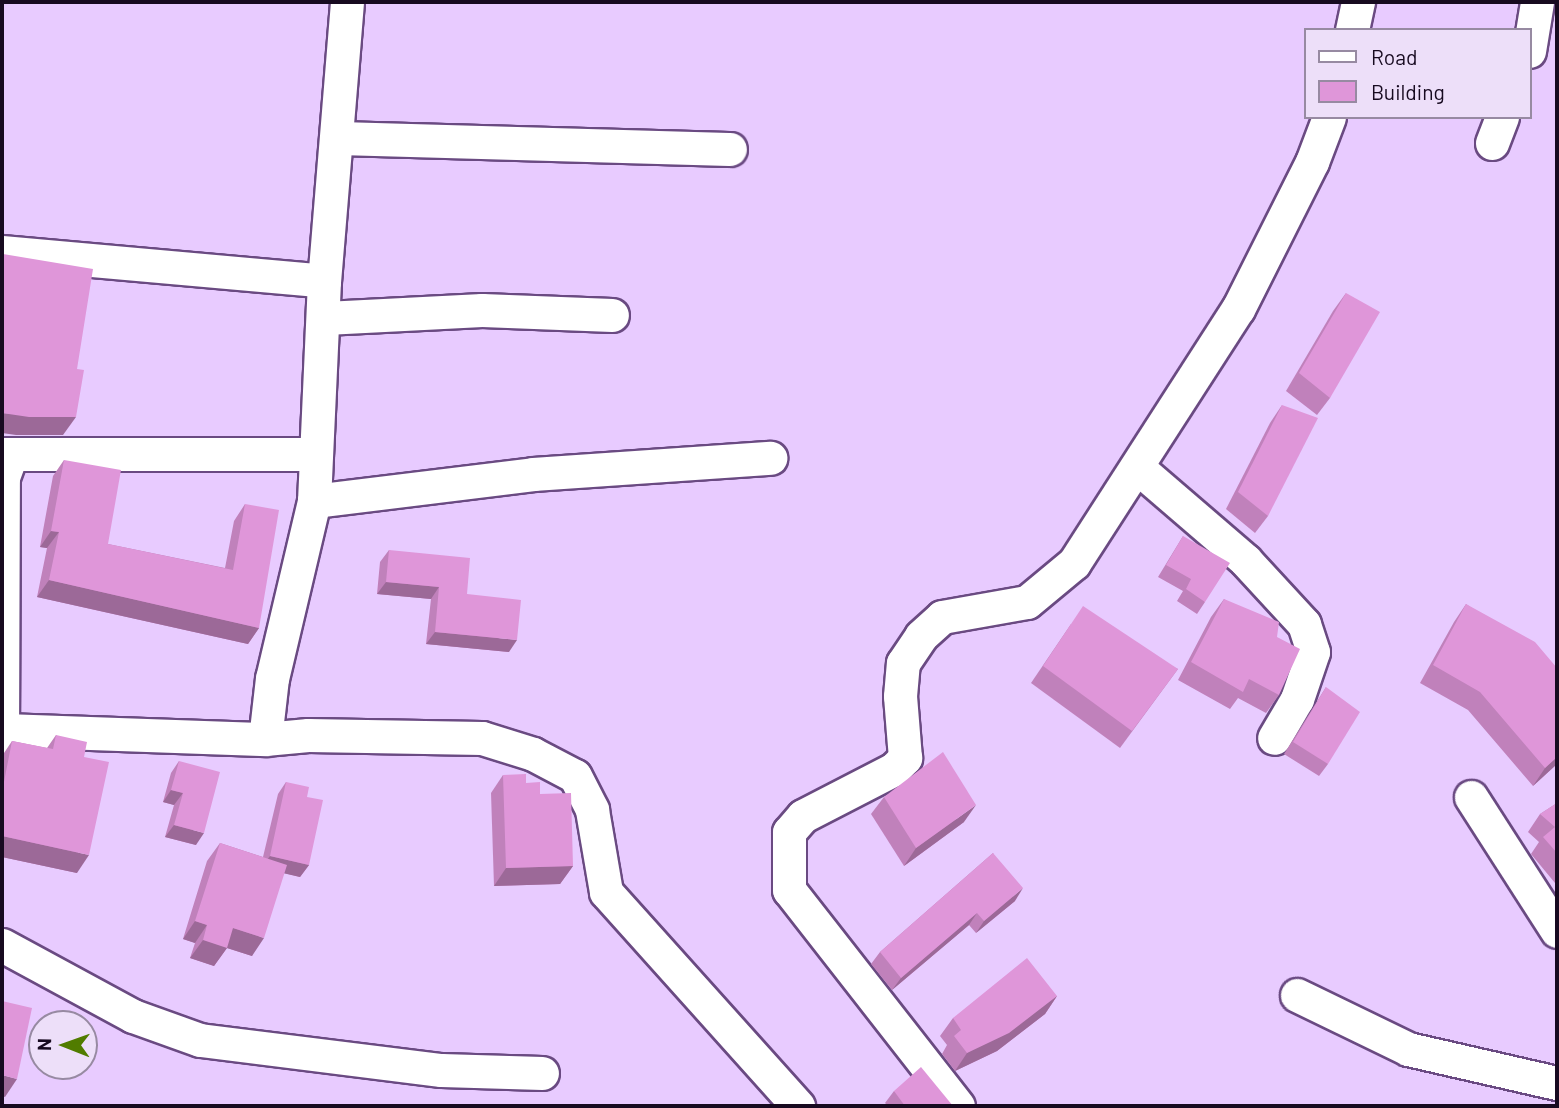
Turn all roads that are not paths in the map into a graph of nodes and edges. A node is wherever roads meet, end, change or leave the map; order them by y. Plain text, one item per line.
1 (347, 2) edge
2 (1358, 2) edge
3 (1538, 2) edge
4 (1352, 28) edge
5 (1531, 40) edge
6 (1328, 119) edge
7 (338, 138) junction
8 (730, 149) dead end
9 (2, 252) edge
10 (324, 281) junction
11 (611, 315) dead end
12 (325, 318) junction
13 (316, 454) junction
14 (6, 455) edge
15 (769, 458) dead end
16 (1137, 467) junction
17 (314, 501) junction
18 (3, 733) edge
19 (1274, 738) dead end
20 (265, 739) junction
21 (1471, 797) dead end
22 (1557, 931) edge
23 (2, 945) edge
24 (1297, 995) dead end
25 (542, 1073) dead end
26 (1557, 1083) edge
27 (798, 1106) edge
28 (958, 1106) edge

1 - 7 street
2 - 4 street
3 - 5 street
6 - 16 street
7 - 8 street
7 - 10 street
9 - 10 street
10 - 12 street
11 - 12 street
12 - 13 street
13 - 14 street
13 - 17 street
14 - 18 street
15 - 17 street
16 - 19 street
16 - 28 street
17 - 20 street
18 - 20 street
20 - 27 street
21 - 22 street
23 - 25 street
24 - 26 street

